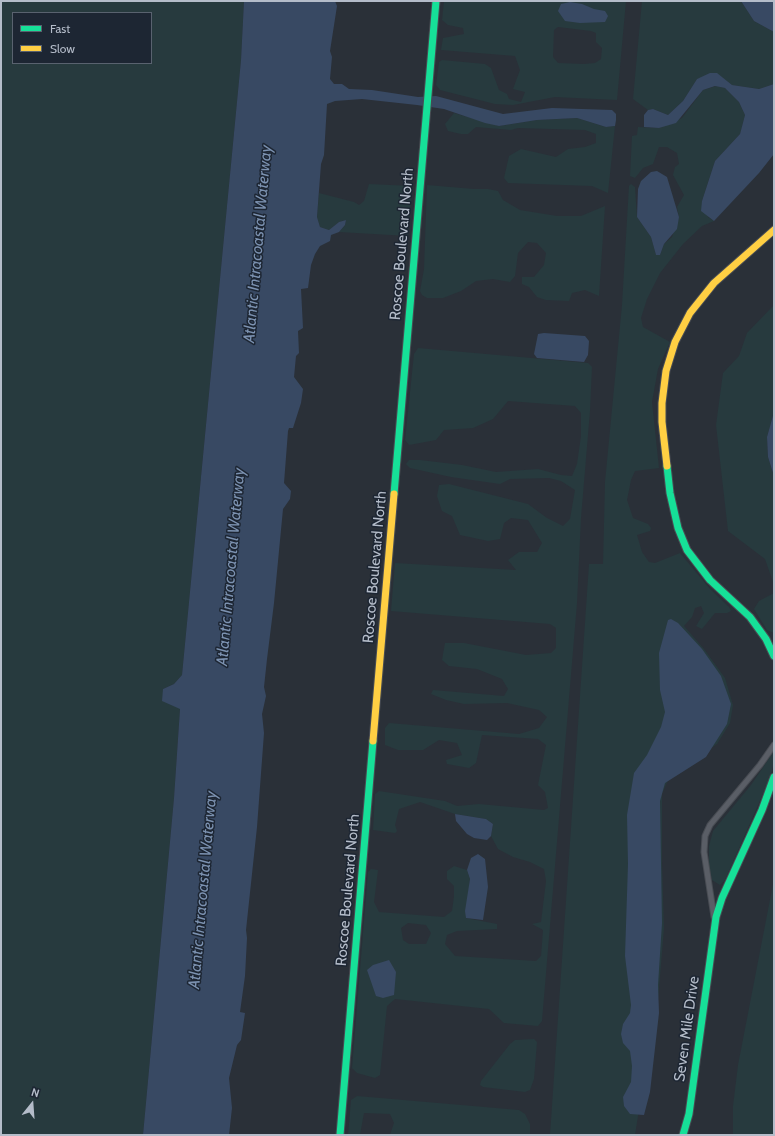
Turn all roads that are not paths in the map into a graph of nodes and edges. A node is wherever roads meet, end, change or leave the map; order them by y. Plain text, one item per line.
1 (436, 1) edge
2 (774, 230) edge
3 (774, 656) edge
4 (774, 745) edge
5 (774, 777) edge
6 (714, 926) junction
7 (340, 1135) edge
8 (683, 1135) edge

1 - 7 street, Roscoe Boulevard North
2 - 3 street
4 - 6 street, Seven Mile Drive
5 - 6 street, Seven Mile Drive
6 - 8 street, Seven Mile Drive

